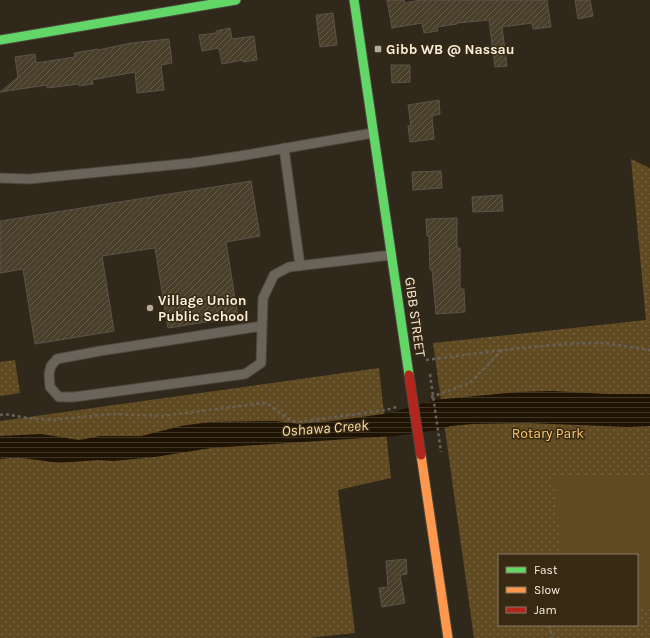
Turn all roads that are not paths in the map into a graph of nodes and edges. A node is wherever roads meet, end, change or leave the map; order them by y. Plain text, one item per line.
1 (236, 0) edge
2 (354, 0) edge
3 (0, 40) edge
4 (374, 133) junction
5 (284, 148) junction
6 (0, 178) edge
7 (391, 255) junction
8 (300, 266) junction
9 (262, 326) junction
10 (448, 638) edge

1 - 3 main road
2 - 4 main road, GIBB STREET
4 - 5 lane
4 - 7 main road, GIBB STREET
5 - 6 lane
5 - 8 lane
7 - 8 lane
7 - 10 main road, GIBB STREET, bridge
8 - 9 lane
9 - 9 lane

